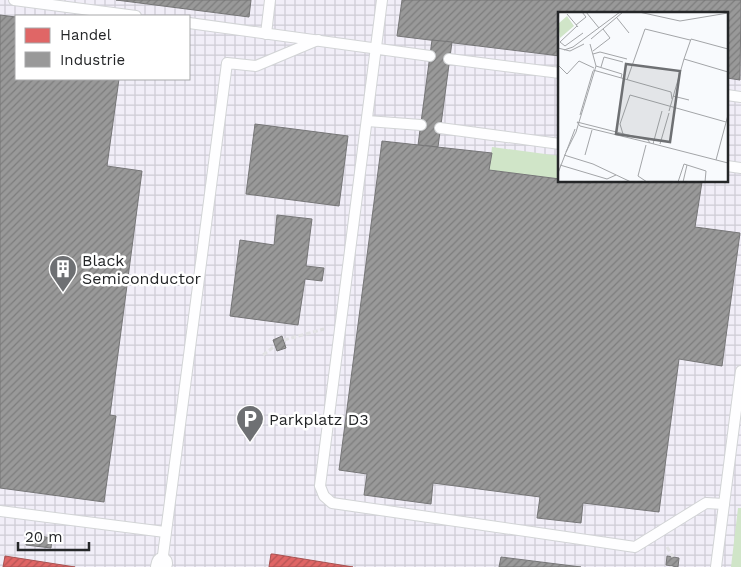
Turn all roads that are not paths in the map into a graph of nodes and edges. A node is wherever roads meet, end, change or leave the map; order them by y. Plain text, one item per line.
1 (14, 0) edge
2 (270, 0) edge
3 (382, 0) edge
4 (128, 15) edge
5 (190, 23) edge
6 (266, 34) junction
7 (318, 40) junction
8 (376, 48) junction
9 (430, 56) dead end
10 (450, 58) dead end
11 (558, 73) edge
12 (728, 95) edge
13 (741, 97) edge
14 (366, 121) junction
15 (421, 126) dead end
16 (440, 128) dead end
17 (558, 144) edge
18 (728, 166) edge
19 (741, 168) edge
20 (741, 373) edge
21 (724, 504) junction
22 (0, 511) edge
23 (165, 532) junction
24 (162, 565) edge
25 (716, 567) edge

1 - 4 lane
2 - 6 lane
3 - 8 lane
5 - 6 lane
6 - 7 lane
7 - 8 lane
7 - 23 lane
8 - 9 lane
8 - 14 lane
10 - 11 lane
12 - 13 lane
14 - 15 lane
14 - 21 lane
16 - 17 lane
18 - 19 lane
20 - 21 lane
21 - 25 lane
22 - 23 lane
23 - 24 lane

